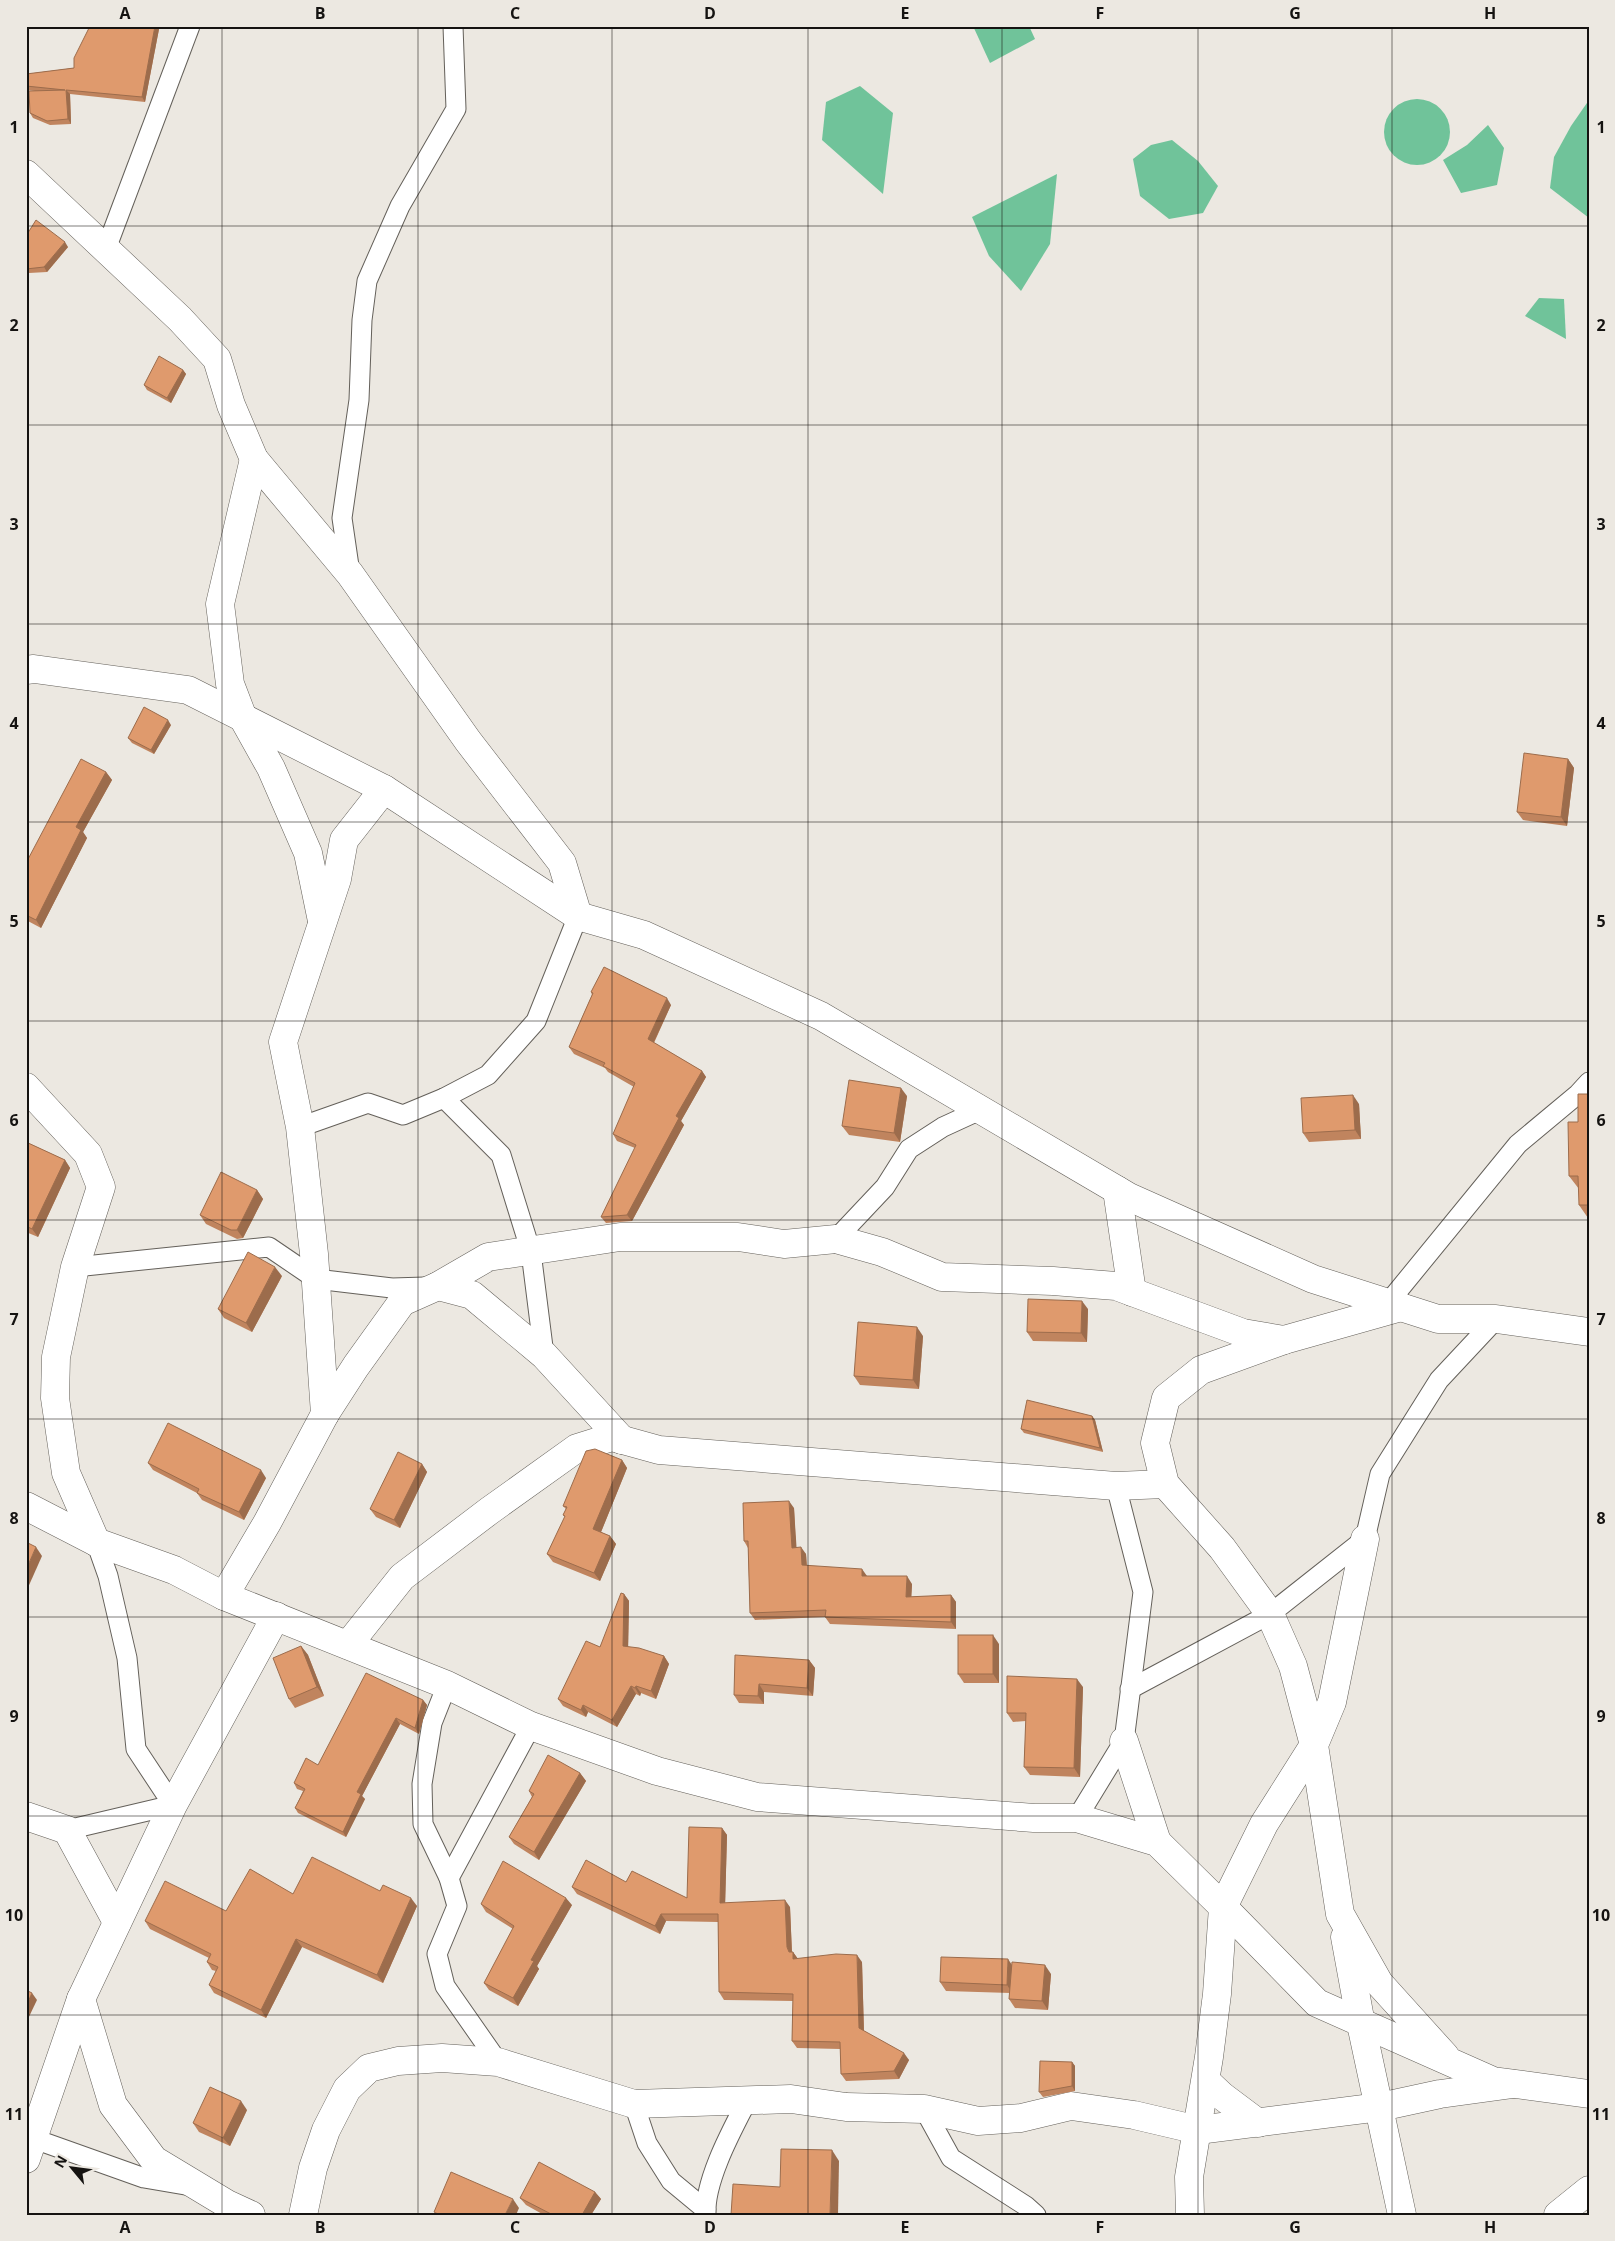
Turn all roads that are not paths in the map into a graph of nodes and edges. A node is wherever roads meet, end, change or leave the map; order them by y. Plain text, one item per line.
1 (190, 26) edge
2 (453, 26) edge
3 (26, 174) edge
4 (106, 249) junction
5 (254, 458) junction
6 (350, 574) junction
7 (26, 670) edge
8 (243, 718) junction
9 (384, 788) junction
10 (578, 916) junction
11 (322, 921) junction
12 (1589, 1082) edge
13 (26, 1087) edge
14 (444, 1098) junction
15 (980, 1110) junction
16 (300, 1127) junction
17 (1117, 1190) junction
18 (836, 1239) junction
19 (531, 1252) junction
20 (75, 1268) junction
21 (316, 1279) junction
22 (438, 1286) junction
23 (1132, 1292) junction
24 (1394, 1305) junction
25 (1496, 1319) junction
26 (1589, 1332) edge
27 (1284, 1340) junction
28 (544, 1355) junction
29 (325, 1414) junction
30 (622, 1440) junction
31 (1165, 1484) junction
32 (1116, 1486) junction
33 (26, 1506) edge
34 (1365, 1539) junction
35 (96, 1542) junction
36 (224, 1596) junction
37 (1270, 1614) junction
38 (276, 1616) junction
39 (348, 1645) junction
40 (447, 1685) junction
41 (1130, 1689) junction
42 (531, 1726) junction
43 (1124, 1742) junction
44 (1314, 1745) junction
45 (173, 1805) junction
46 (26, 1816) edge
47 (1077, 1818) junction
48 (67, 1830) junction
49 (1157, 1842) junction
50 (449, 1878) junction
51 (1223, 1907) junction
52 (1340, 1914) junction
53 (117, 1922) junction
54 (81, 1999) junction
55 (1361, 2024) junction
56 (498, 2062) junction
57 (1451, 2063) junction
58 (1206, 2081) junction
59 (1513, 2084) junction
60 (1589, 2094) edge
61 (747, 2101) junction
62 (634, 2104) junction
63 (1380, 2107) junction
64 (924, 2109) junction
65 (1258, 2123) junction
66 (1198, 2130) junction
67 (29, 2144) edge
68 (201, 2187) junction
69 (1589, 2190) edge
70 (237, 2211) edge
71 (706, 2212) edge
72 (303, 2215) edge
73 (1036, 2215) edge
74 (1190, 2215) edge
75 (1402, 2215) edge
76 (1558, 2215) edge

1 - 4 lane
2 - 6 lane
3 - 4 street
4 - 5 street
5 - 6 street
5 - 8 street
6 - 10 street
7 - 8 street
8 - 9 street
8 - 11 street
9 - 10 street
9 - 11 street
10 - 14 lane
10 - 15 street
11 - 16 street
12 - 24 lane
13 - 20 street
14 - 16 lane
14 - 19 lane
15 - 17 street
15 - 18 lane
16 - 21 street
17 - 23 street
17 - 24 street
18 - 19 street
18 - 23 street
19 - 22 street
19 - 28 lane
20 - 21 lane
20 - 35 street
21 - 22 lane
21 - 29 street
22 - 28 street
22 - 29 street
23 - 27 street
24 - 25 street
24 - 27 street
25 - 26 street
25 - 34 lane
27 - 31 street
28 - 30 street
29 - 36 street
30 - 32 street
30 - 39 street
31 - 32 street
31 - 37 street
32 - 41 lane
33 - 35 street
34 - 37 lane
34 - 44 street
35 - 36 street
35 - 45 lane
36 - 38 street
37 - 41 lane
37 - 44 street
38 - 39 street
38 - 45 street
39 - 40 street
40 - 42 street
40 - 50 lane
41 - 43 lane
42 - 47 street
42 - 50 lane
43 - 47 lane
43 - 49 street
44 - 51 street
44 - 52 street
45 - 48 lane
45 - 53 street
46 - 48 street
47 - 49 street
48 - 53 street
49 - 51 street
50 - 56 lane
51 - 55 street
51 - 58 street
52 - 55 street
52 - 57 street
53 - 54 street
54 - 67 street
54 - 68 street
55 - 57 street
55 - 63 street
56 - 62 street
56 - 72 street
57 - 59 street
58 - 65 street
58 - 66 street
59 - 60 street
59 - 63 street
61 - 62 street
61 - 64 street
61 - 71 lane
62 - 71 lane
63 - 65 street
63 - 75 street
64 - 66 street
64 - 73 lane
65 - 66 street
66 - 74 street
67 - 68 lane
68 - 70 street
69 - 76 street

